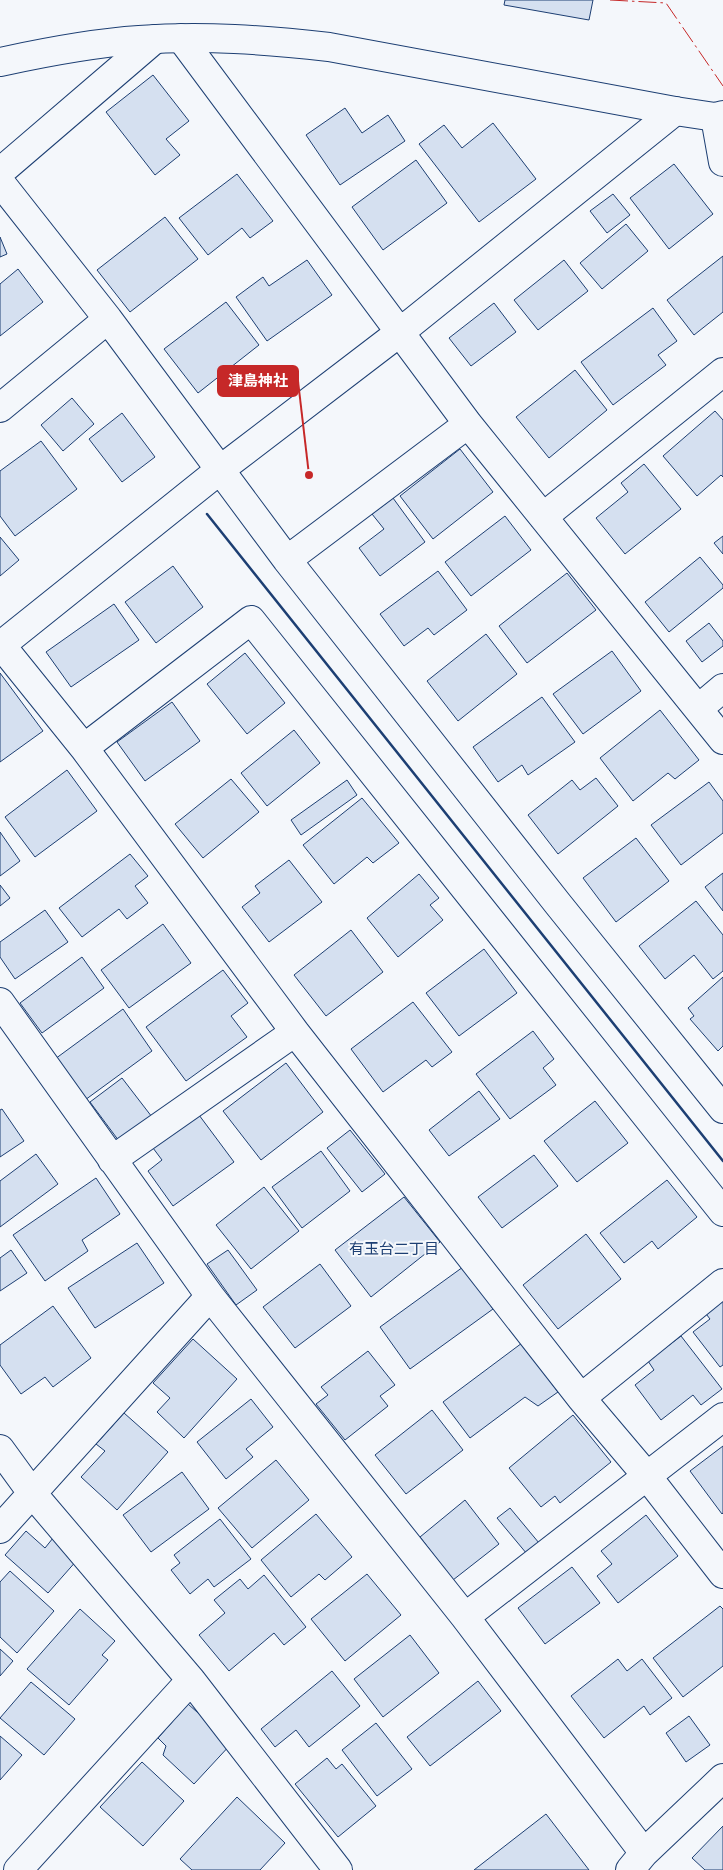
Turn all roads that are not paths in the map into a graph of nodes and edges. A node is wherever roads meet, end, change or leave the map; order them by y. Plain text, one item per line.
1 (168, 39) junction
2 (0, 62) edge
3 (675, 111) junction
4 (719, 116) edge
5 (723, 162) edge
6 (0, 172) edge
7 (0, 182) edge
8 (108, 319) junction
9 (399, 333) junction
10 (723, 372) edge
11 (0, 408) edge
12 (468, 424) junction
13 (221, 469) junction
14 (543, 517) junction
15 (287, 560) junction
16 (0, 646) edge
17 (723, 688) edge
18 (698, 708) junction
19 (723, 740) edge
20 (84, 748) junction
21 (0, 1002) edge
22 (294, 1032) junction
23 (723, 1109) edge
24 (112, 1160) junction
25 (723, 1212) edge
26 (723, 1283) edge
27 (210, 1296) junction
28 (581, 1398) junction
29 (723, 1417) edge
30 (0, 1449) edge
31 (647, 1476) junction
32 (32, 1492) junction
33 (0, 1528) edge
34 (723, 1574) edge
35 (466, 1617) junction
36 (191, 1680) junction
37 (723, 1778) edge
38 (637, 1862) edge
39 (333, 1868) edge
40 (18, 1870) edge

1 - 2 street
1 - 3 street
1 - 6 street
1 - 9 street
3 - 4 street
3 - 9 street
4 - 5 street
7 - 8 street
8 - 11 street
8 - 13 street
9 - 12 street
9 - 13 street
10 - 14 street
12 - 14 street
12 - 15 street
13 - 15 street
13 - 16 street
14 - 18 street
15 - 23 street
16 - 20 street
17 - 18 street
18 - 19 street
20 - 22 street
20 - 25 street
21 - 24 street
22 - 24 street
22 - 28 street
24 - 27 street
26 - 28 street
27 - 32 street
27 - 35 street
28 - 31 street
29 - 31 street
30 - 32 street
31 - 34 street
31 - 35 street
32 - 33 street
32 - 36 street
35 - 38 street
36 - 39 street
36 - 40 street
37 - 38 street

